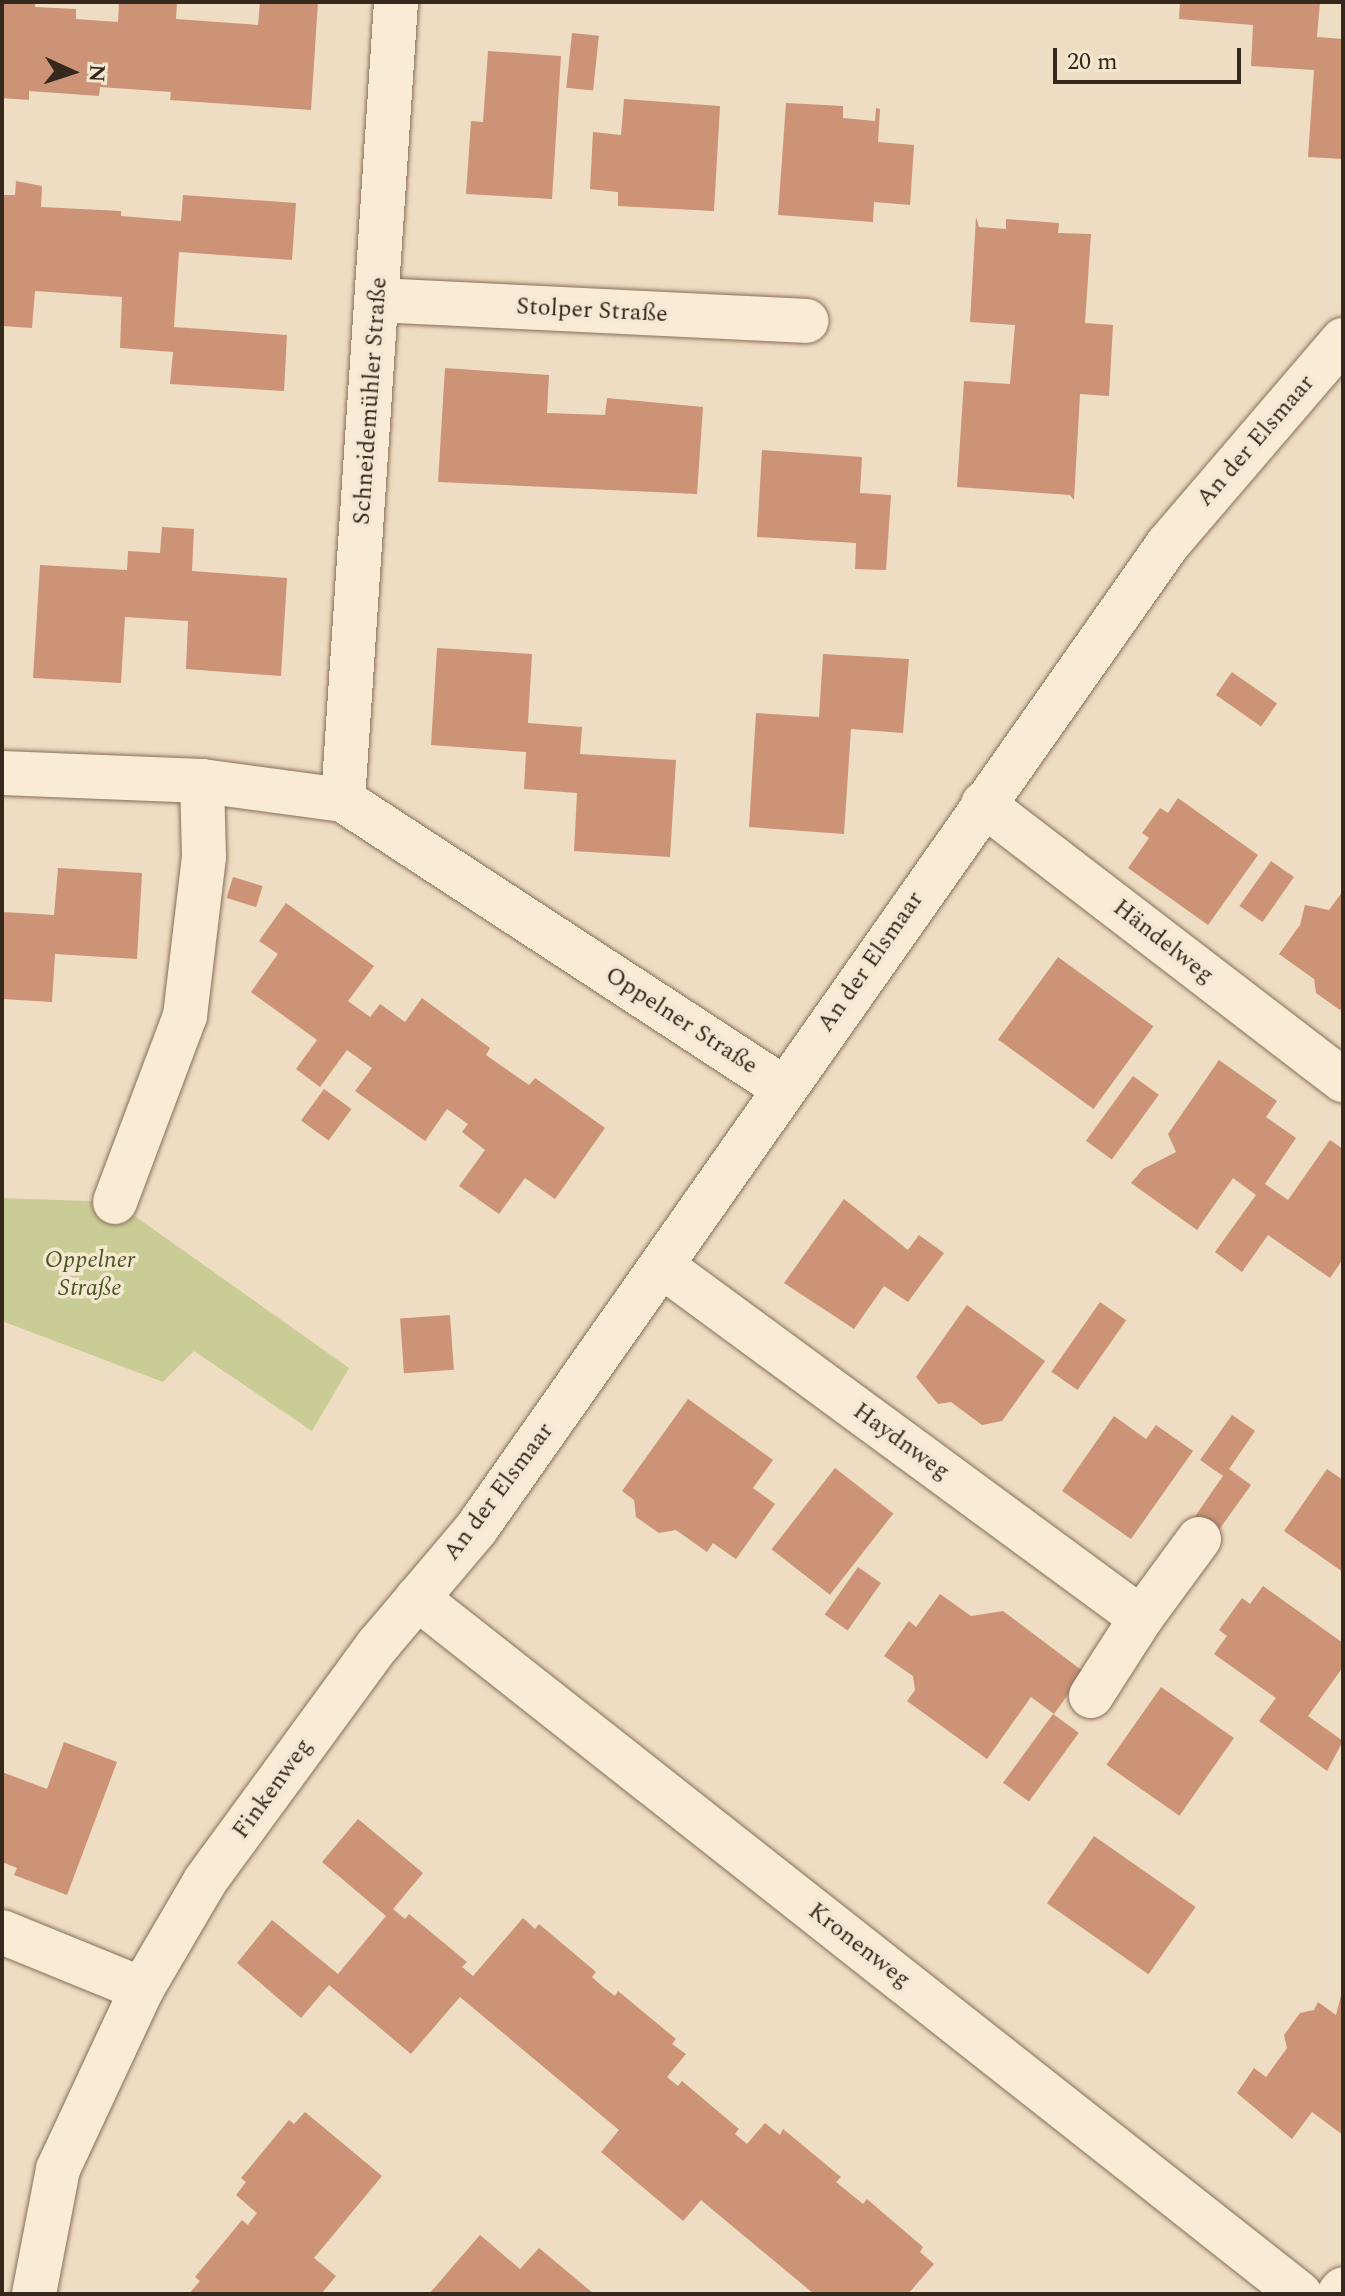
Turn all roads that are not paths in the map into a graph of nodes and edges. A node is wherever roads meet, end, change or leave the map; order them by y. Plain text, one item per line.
1 (396, 2) edge
2 (378, 300) junction
3 (806, 321) dead end
4 (1343, 340) edge
5 (2, 773) edge
6 (202, 781) junction
7 (343, 800) junction
8 (983, 804) junction
9 (1343, 1080) edge
10 (782, 1087) junction
11 (115, 1202) dead end
12 (662, 1266) junction
13 (1199, 1539) dead end
14 (417, 1598) junction
15 (1141, 1618) junction
16 (1091, 1696) dead end
17 (2, 1932) edge
18 (142, 1989) junction
19 (1343, 2289) edge
20 (34, 2294) edge
21 (1300, 2294) edge
22 (1339, 2294) edge

1 - 2 street, Schneidemühler Straße
2 - 3 street, Stolper Straße
2 - 7 street, Schneidemühler Straße
4 - 8 street, An der Elsmaar
5 - 6 street, Oppelner Straße
6 - 7 street, Oppelner Straße
6 - 11 street
7 - 10 street, Oppelner Straße
8 - 9 street, Händelweg
8 - 10 street, An der Elsmaar
10 - 12 street, An der Elsmaar
12 - 14 street, An der Elsmaar
12 - 15 street, Haydnweg
13 - 15 street
14 - 18 street, Finkenweg
14 - 21 street, Kronenweg
15 - 16 street
17 - 18 street
18 - 20 street, Finkenweg
19 - 22 street

